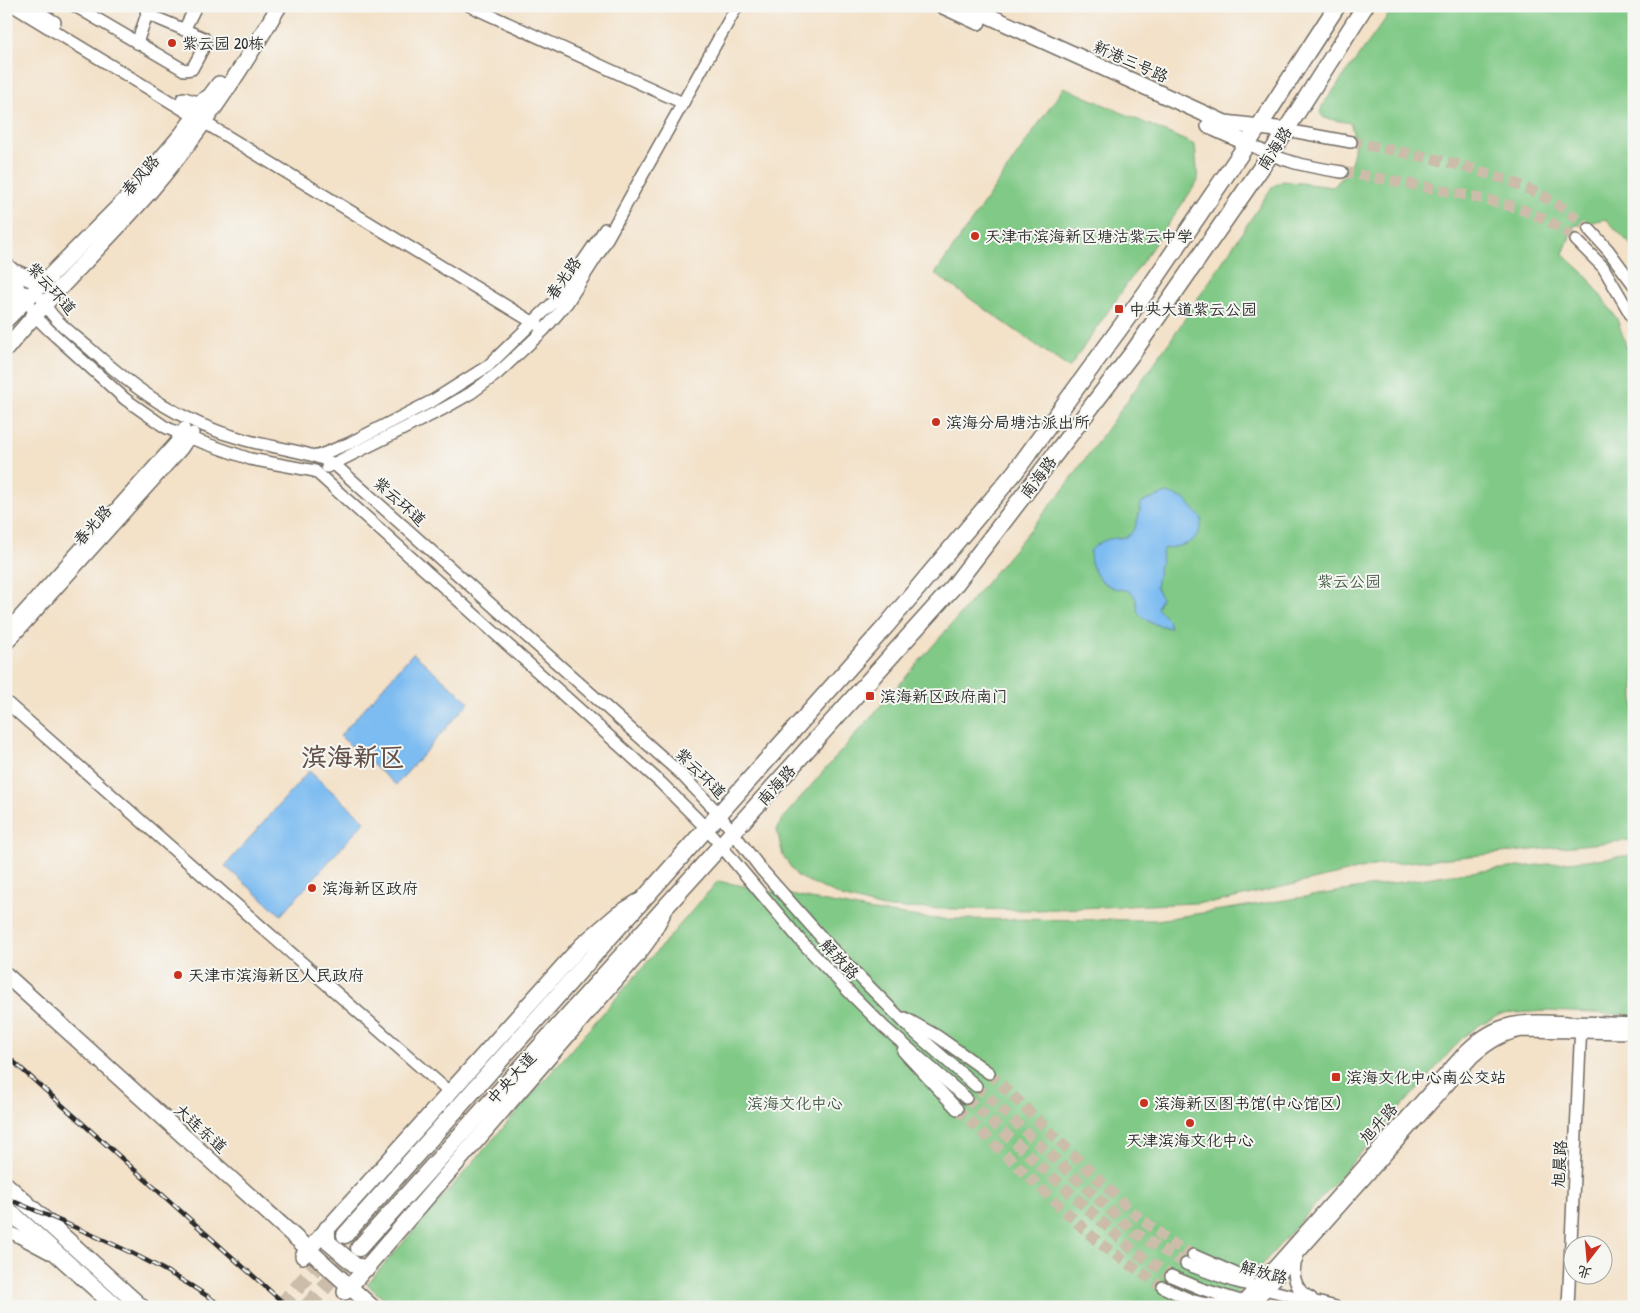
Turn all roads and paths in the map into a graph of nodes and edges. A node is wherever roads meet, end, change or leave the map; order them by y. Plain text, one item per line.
1 (13, 6) edge
2 (29, 6) edge
3 (75, 6) edge
4 (196, 6) edge
5 (268, 6) edge
6 (279, 6) edge
7 (470, 6) edge
8 (728, 6) edge
9 (737, 6) edge
10 (943, 6) edge
11 (967, 6) edge
12 (1337, 6) edge
13 (1365, 6) edge
14 (146, 10) edge
15 (184, 30) junction
16 (137, 43) junction
17 (214, 100) junction
18 (680, 101) junction
19 (181, 103) junction
20 (202, 115) junction
21 (1258, 128) junction
22 (1286, 130) junction
23 (1351, 142) tunnel mouth
24 (1247, 143) junction
25 (1270, 155) junction
26 (1342, 172) tunnel mouth
27 (1589, 229) tunnel mouth
28 (1576, 240) tunnel mouth
29 (10, 272) edge
30 (51, 276) junction
31 (1634, 285) edge
32 (33, 293) junction
33 (40, 310) junction
34 (8, 318) edge
35 (1634, 320) edge
36 (542, 324) junction
37 (9, 345) edge
38 (193, 423) junction
39 (185, 437) junction
40 (318, 456) junction
41 (334, 464) junction
42 (315, 471) junction
43 (6, 632) edge
44 (6, 645) edge
45 (6, 702) edge
46 (719, 814) junction
47 (706, 828) junction
48 (734, 831) junction
49 (722, 845) junction
50 (648, 896) junction
51 (664, 910) junction
52 (6, 975) edge
53 (6, 987) edge
54 (895, 1013) junction
55 (1634, 1024) edge
56 (1581, 1027) junction
57 (885, 1028) junction
58 (1634, 1033) edge
59 (989, 1073) tunnel mouth
60 (976, 1086) tunnel mouth
61 (449, 1092) junction
62 (966, 1098) tunnel mouth
63 (957, 1109) tunnel mouth
64 (6, 1184) edge
65 (6, 1208) edge
66 (328, 1228) junction
67 (6, 1230) edge
68 (345, 1235) tunnel mouth
69 (359, 1248) tunnel mouth
70 (1300, 1250) junction
71 (306, 1253) junction
72 (1189, 1259) tunnel mouth
73 (67, 1262) junction
74 (368, 1268) junction
75 (1171, 1276) tunnel mouth
76 (1163, 1287) tunnel mouth
77 (1260, 1288) junction
78 (348, 1290) junction
79 (1321, 1303) junction
80 (1249, 1305) edge
81 (116, 1307) edge
82 (141, 1307) edge
83 (362, 1307) edge
84 (372, 1307) edge
85 (1336, 1307) edge
86 (1568, 1307) edge

1 - 19 street
2 - 19 street
3 - 16 street
4 - 15 street
5 - 17 main road, 春风路
6 - 17 main road, 春风路
7 - 18 street
8 - 18 street, 春光路
9 - 18 street, 春光路
10 - 24 main road, 新港三号路
11 - 21 main road, 新港三号路
12 - 21 highway, 南海路
13 - 22 highway, 南海路
14 - 15 street
14 - 16 street
15 - 16 street
17 - 19 main road
17 - 20 main road, 春风路
18 - 36 street, 春光路
19 - 20 street
20 - 30 main road, 春风路
20 - 33 main road, 春风路
20 - 36 street
21 - 22 main road, 新港三号路
21 - 24 highway, 南海路
22 - 23 street
22 - 25 highway, 南海路
24 - 25 street
24 - 46 highway, 南海路
25 - 26 street
25 - 48 highway, 南海路
27 - 31 street
28 - 35 street
29 - 30 main road
29 - 32 street, 紫云环道
29 - 34 main road
30 - 32 main road, 春风路
32 - 33 street, 紫云环道
32 - 34 main road, 春风路
33 - 37 main road, 春风路
33 - 38 street, 紫云环道
33 - 39 street, 紫云环道
36 - 40 street, 春光路
36 - 41 street, 春光路
38 - 39 street, 春光路
38 - 40 street, 紫云环道
39 - 42 street, 紫云环道
39 - 43 street, 春光路
39 - 44 street, 春光路
40 - 41 street, 紫云环道
41 - 42 street, 春光路
41 - 46 street, 紫云环道
42 - 47 street, 紫云环道
45 - 61 street
46 - 47 highway, 南海路
46 - 48 street, 紫云环道
47 - 49 street, 解放路
47 - 50 highway, 南海路
48 - 49 highway, 南海路
48 - 54 street, 解放路
49 - 51 highway, 南海路
49 - 57 street, 解放路
50 - 61 main road
50 - 68 highway, 中央大道
51 - 69 highway, 中央大道
51 - 74 main road
52 - 71 main road, 大连东道
53 - 71 main road, 大连东道
54 - 59 street
54 - 60 street, 解放路
55 - 56 street, 旭升路
56 - 58 street, 旭升路
56 - 70 street, 旭升路
56 - 77 street, 旭升路
56 - 86 street, 旭晨路
57 - 62 street, 解放路
57 - 63 street
61 - 66 main road
64 - 82 highway
65 - 73 highway
66 - 71 main road
66 - 74 main road
67 - 73 street
70 - 77 street, 旭升路
70 - 79 street
71 - 78 main road, 大连东道
72 - 77 street
73 - 81 highway
74 - 78 main road
75 - 80 street
76 - 80 street
77 - 79 street, 解放路
77 - 80 street, 旭升路
78 - 83 main road, 大连东道
78 - 84 main road, 大连东道
79 - 85 street, 解放路

